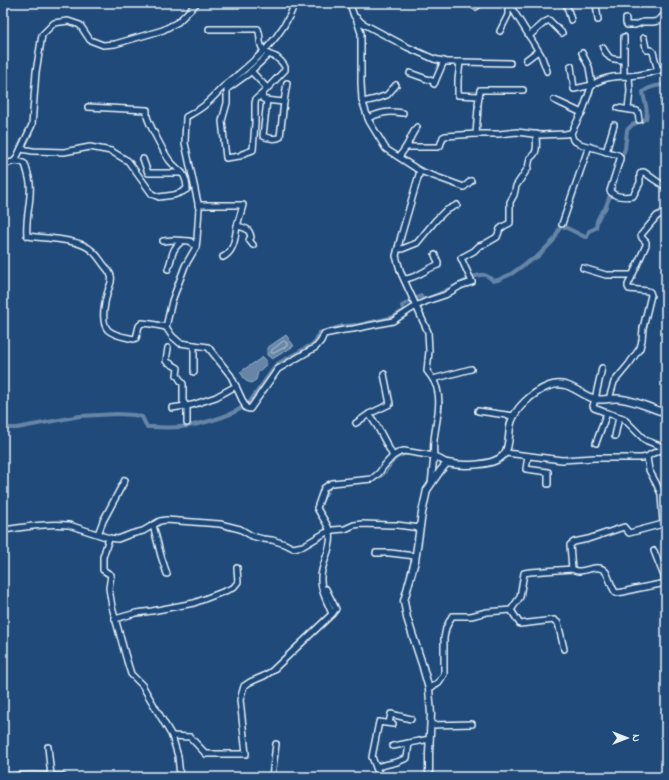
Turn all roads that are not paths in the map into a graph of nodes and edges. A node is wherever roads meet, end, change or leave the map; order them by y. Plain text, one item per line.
1 (196, 3) edge
2 (295, 3) edge
3 (351, 3) edge
4 (469, 3) edge
5 (481, 3) edge
6 (508, 3) edge
7 (511, 3) edge
8 (566, 3) edge
9 (596, 3) edge
10 (665, 16) edge
11 (356, 18) junction
12 (626, 19) dead end
13 (571, 20) dead end
14 (598, 20) dead end
15 (209, 29) dead end
16 (500, 31) dead end
17 (562, 33) dead end
18 (529, 36) junction
19 (624, 37) dead end
20 (644, 38) dead end
21 (603, 48) dead end
22 (264, 51) junction
23 (538, 51) junction
24 (582, 52) dead end
25 (268, 55) junction
26 (526, 60) dead end
27 (623, 60) junction
28 (444, 61) junction
29 (460, 62) junction
30 (510, 63) dead end
31 (571, 66) dead end
32 (666, 68) edge
33 (548, 70) dead end
34 (251, 71) junction
35 (658, 71) junction
36 (410, 73) dead end
37 (626, 76) junction
38 (287, 83) dead end
39 (396, 85) dead end
40 (592, 85) junction
41 (267, 88) junction
42 (522, 90) dead end
43 (262, 94) junction
44 (479, 96) junction
45 (267, 100) junction
46 (554, 100) dead end
47 (666, 101) edge
48 (284, 102) junction
49 (363, 102) junction
50 (666, 105) edge
51 (88, 107) dead end
52 (618, 108) dead end
53 (628, 109) junction
54 (403, 113) dead end
55 (582, 113) junction
56 (368, 118) junction
57 (639, 120) dead end
58 (614, 125) dead end
59 (417, 127) dead end
60 (570, 133) junction
61 (476, 134) junction
62 (536, 134) junction
63 (589, 146) junction
64 (406, 148) junction
65 (21, 149) junction
66 (606, 152) junction
67 (399, 157) junction
68 (143, 159) dead end
69 (15, 161) junction
70 (3, 165) edge
71 (420, 171) junction
72 (182, 173) junction
73 (471, 181) dead end
74 (666, 187) edge
75 (198, 205) junction
76 (457, 206) dead end
77 (666, 212) edge
78 (562, 224) dead end
79 (237, 226) junction
80 (163, 241) dead end
81 (182, 241) junction
82 (252, 245) dead end
83 (196, 248) junction
84 (398, 248) junction
85 (435, 255) dead end
86 (223, 257) dead end
87 (583, 268) dead end
88 (168, 269) dead end
89 (632, 275) junction
90 (404, 280) junction
91 (416, 305) junction
92 (166, 327) junction
93 (194, 346) junction
94 (168, 348) dead end
95 (602, 368) dead end
96 (471, 369) dead end
97 (194, 372) dead end
98 (384, 374) dead end
99 (433, 379) junction
100 (236, 386) junction
101 (595, 399) junction
102 (609, 399) junction
103 (186, 406) junction
104 (172, 408) dead end
105 (478, 411) dead end
106 (607, 413) junction
107 (666, 413) edge
108 (369, 414) junction
109 (514, 416) junction
110 (619, 417) junction
111 (187, 423) dead end
112 (356, 423) dead end
113 (614, 436) dead end
114 (596, 443) dead end
115 (666, 448) edge
116 (506, 453) junction
117 (392, 456) junction
118 (434, 456) junction
119 (528, 456) junction
120 (647, 457) junction
121 (447, 463) junction
122 (125, 480) dead end
123 (431, 484) junction
124 (548, 484) dead end
125 (663, 524) junction
126 (154, 525) junction
127 (420, 528) junction
128 (3, 530) edge
129 (332, 531) junction
130 (666, 531) edge
131 (98, 534) junction
132 (109, 538) junction
133 (654, 551) dead end
134 (376, 553) dead end
135 (415, 556) junction
136 (237, 568) dead end
137 (572, 569) junction
138 (167, 574) dead end
139 (666, 582) edge
140 (511, 610) junction
141 (116, 619) junction
142 (564, 649) dead end
143 (429, 689) junction
144 (411, 719) dead end
145 (430, 724) junction
146 (472, 724) dead end
147 (172, 736) junction
148 (430, 739) junction
149 (409, 743) junction
150 (276, 744) dead end
151 (393, 746) dead end
152 (48, 747) dead end
153 (376, 767) junction
154 (14, 776) edge
155 (51, 776) junction
156 (3, 777) edge
157 (63, 777) edge
158 (180, 777) edge
159 (272, 777) edge
160 (381, 777) edge
161 (429, 777) edge

1 - 65 street
2 - 22 street
3 - 11 street
4 - 5 street
6 - 16 street
7 - 18 street
8 - 13 street
9 - 14 street
10 - 12 street
11 - 28 street
11 - 49 street
15 - 22 street
17 - 18 street
18 - 23 street
19 - 27 street
20 - 35 street
21 - 27 street
22 - 25 street
22 - 75 street
23 - 26 street
23 - 33 street
24 - 40 street
25 - 34 street
25 - 41 street
27 - 37 street
28 - 29 street
28 - 36 street
29 - 30 street
29 - 44 street
31 - 40 street
32 - 35 street
34 - 41 street
34 - 43 street
35 - 37 street
37 - 40 street
37 - 53 street
38 - 48 street
39 - 49 street
40 - 55 street
41 - 43 street
42 - 44 street
43 - 45 street
44 - 61 street
45 - 48 street
45 - 48 street
46 - 55 street
47 - 50 street
49 - 56 street
51 - 72 street
52 - 53 street
53 - 57 street
54 - 56 street
55 - 60 street
56 - 67 street
58 - 66 street
59 - 64 street
60 - 62 street
60 - 63 street
61 - 62 street
61 - 64 street
62 - 91 street
63 - 66 street
63 - 78 street
64 - 67 street
65 - 69 street
65 - 72 street
66 - 74 street
67 - 71 street
68 - 72 street
69 - 70 street
69 - 92 street
71 - 73 street
71 - 84 street
75 - 79 street
75 - 83 street
76 - 84 street
77 - 89 street
79 - 82 street
79 - 86 street
80 - 81 street
81 - 83 street
81 - 88 street
83 - 92 street
84 - 90 street
85 - 90 street
87 - 89 street
89 - 102 street
90 - 91 street
91 - 99 street
91 - 100 street
92 - 93 street
93 - 97 street
93 - 100 street
94 - 103 street
95 - 101 street
96 - 99 street
98 - 108 street
99 - 118 street
100 - 103 street
101 - 102 main road
101 - 106 street
101 - 109 main road
102 - 107 main road
103 - 104 street
103 - 111 street
105 - 109 street
106 - 110 street
106 - 114 street
108 - 112 street
108 - 117 street
109 - 116 main road
110 - 113 street
110 - 115 street
115 - 120 street
116 - 119 street
116 - 121 main road
117 - 118 street
117 - 129 street
118 - 121 street
118 - 123 street
119 - 120 street
119 - 124 street
120 - 125 street
121 - 123 main road
122 - 131 street
123 - 127 main road
125 - 130 street
125 - 137 street
126 - 129 street
126 - 132 street
126 - 138 street
127 - 129 street
127 - 135 main road
128 - 131 street
129 - 147 street
131 - 132 street
132 - 141 street
133 - 139 street
134 - 135 street
135 - 143 main road
136 - 141 street
137 - 139 street
137 - 140 street
140 - 142 street
140 - 143 street
141 - 147 street
143 - 145 main road
144 - 153 street
145 - 146 street
145 - 148 main road
147 - 158 street
148 - 149 street
148 - 161 main road
149 - 151 street
149 - 153 street
150 - 159 street
152 - 155 street
153 - 160 street
154 - 155 main road
154 - 156 main road
155 - 157 main road

